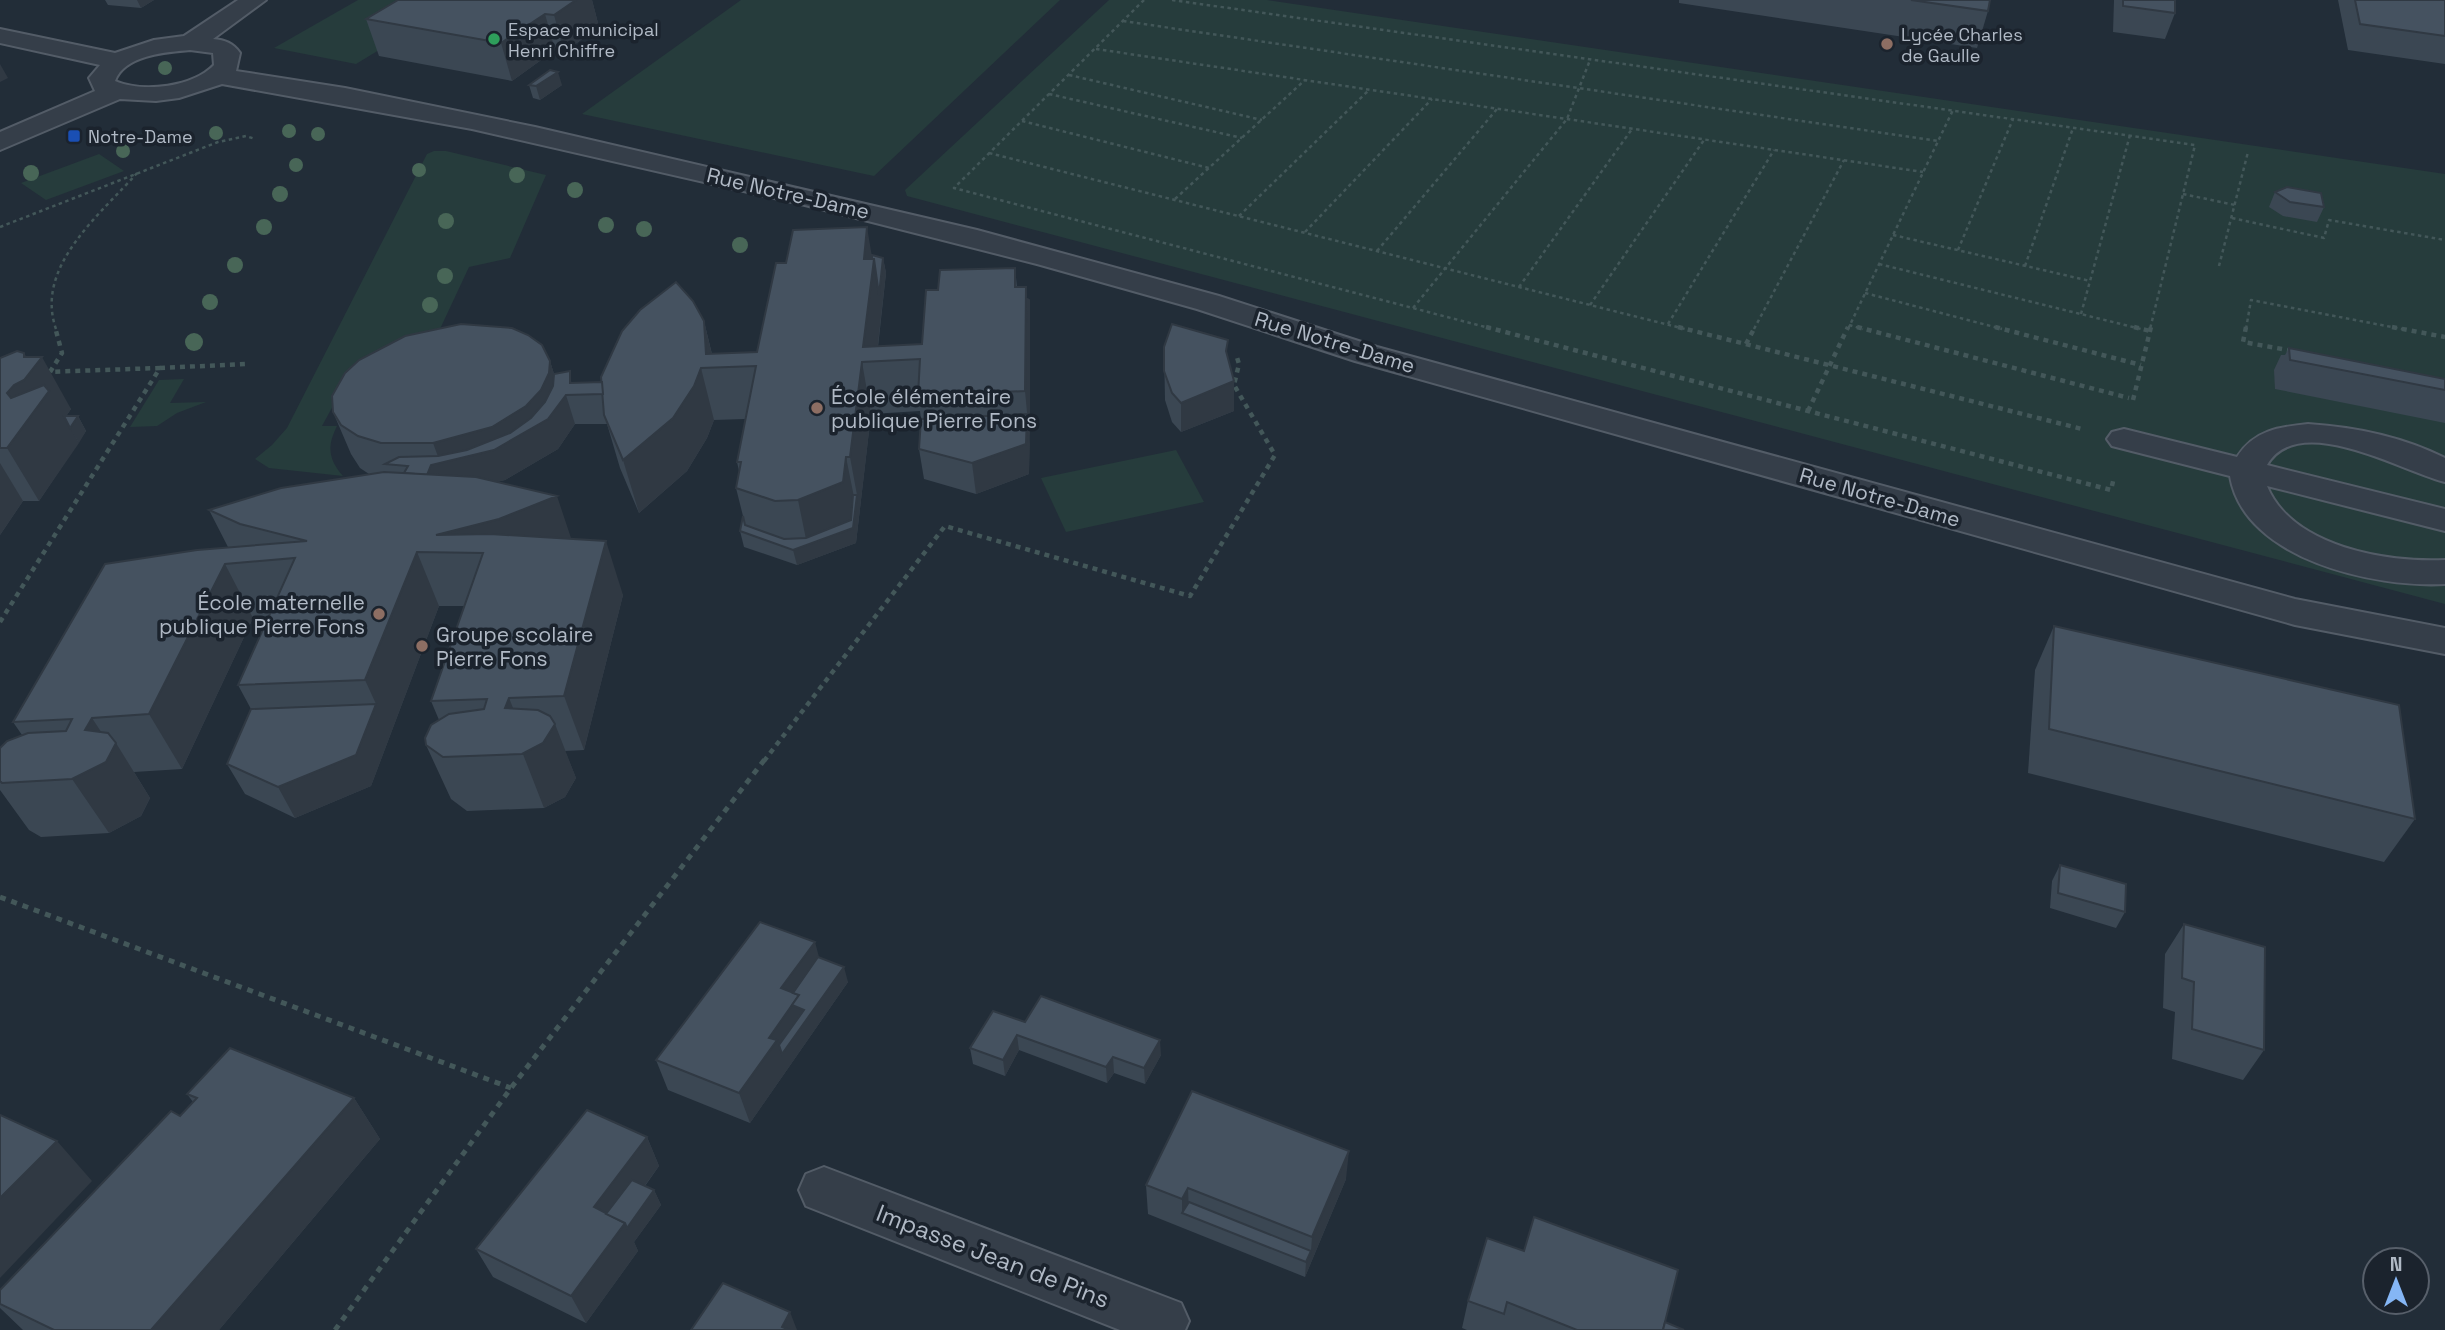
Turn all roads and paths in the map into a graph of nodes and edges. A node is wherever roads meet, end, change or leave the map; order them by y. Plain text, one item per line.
1 (254, 0) edge
2 (1144, 0) edge
3 (1172, 0) edge
4 (1122, 21) junction
5 (0, 36) edge
6 (190, 43) junction
7 (1095, 49) junction
8 (1590, 59) junction
9 (118, 61) junction
10 (1069, 75) junction
11 (217, 76) junction
12 (1305, 80) junction
13 (1579, 88) junction
14 (1369, 90) junction
15 (114, 92) junction
16 (1049, 94) junction
17 (1432, 99) junction
18 (1497, 109) junction
19 (1953, 110) junction
20 (1567, 119) junction
21 (2013, 119) junction
22 (1262, 120) junction
23 (1022, 121) junction
24 (2073, 128) junction
25 (1632, 129) junction
26 (2130, 135) junction
27 (1242, 138) junction
28 (255, 139) dead end
29 (1704, 140) junction
30 (1938, 141) junction
31 (0, 142) edge
32 (1774, 150) junction
33 (2248, 152) dead end
34 (989, 153) junction
35 (1844, 160) junction
36 (1209, 168) junction
37 (139, 171) junction
38 (1923, 172) junction
39 (2183, 194) junction
40 (1174, 200) junction
41 (2235, 205) junction
42 (1238, 216) junction
43 (2232, 218) junction
44 (0, 227) edge
45 (1305, 233) junction
46 (1893, 235) junction
47 (2445, 240) edge
48 (1958, 250) junction
49 (1377, 251) junction
50 (1879, 264) junction
51 (2025, 266) junction
52 (2219, 266) dead end
53 (1446, 268) junction
54 (2091, 281) junction
55 (1519, 287) junction
56 (1864, 293) junction
57 (1590, 304) junction
58 (1413, 308) junction
59 (2081, 314) junction
60 (1260, 318) junction
61 (1668, 324) junction
62 (1849, 325) junction
63 (2150, 331) junction
64 (2445, 337) edge
65 (1746, 344) junction
66 (2297, 352) edge
67 (246, 364) dead end
68 (1830, 365) junction
69 (2141, 365) junction
70 (160, 368) junction
71 (38, 372) dead end
72 (50, 372) junction
73 (2134, 399) junction
74 (1808, 411) junction
75 (2124, 439) junction
76 (2247, 470) junction
77 (2445, 472) edge
78 (2445, 520) edge
79 (2445, 572) edge
80 (0, 622) edge
81 (2445, 640) edge
82 (0, 897) edge
83 (511, 1088) junction
84 (824, 1190) dead end
85 (1168, 1327) edge
86 (335, 1330) edge

1 - 6 street
2 - 4 path
3 - 8 path
4 - 7 path
4 - 13 path
5 - 9 street
6 - 9 street
6 - 11 street
7 - 10 path
7 - 12 path
8 - 13 path
8 - 19 path
9 - 15 street
10 - 16 path
10 - 22 path
11 - 15 street
11 - 60 street, Rue Notre-Dame
12 - 14 path
12 - 22 path
13 - 20 path
13 - 30 path
14 - 17 path
14 - 42 path
15 - 31 street
16 - 23 path
16 - 27 path
17 - 18 path
17 - 45 path
18 - 20 path
18 - 49 path
19 - 21 path
19 - 30 path
20 - 25 path
20 - 53 path
21 - 24 path
21 - 48 path
22 - 27 path
23 - 34 path
23 - 36 path
24 - 26 path
24 - 51 path
25 - 29 path
25 - 55 path
26 - 39 path
26 - 54 path
27 - 36 path
28 - 37 path
29 - 32 path
29 - 57 path
30 - 38 path
32 - 35 path
32 - 61 path
33 - 41 path
34 - 40 path
34 - 58 path
35 - 38 path
35 - 65 path
36 - 40 path
37 - 44 path
37 - 72 path
38 - 46 path
39 - 41 path
39 - 63 path
40 - 42 path
41 - 43 path
42 - 45 path
43 - 47 path
43 - 52 path
45 - 49 path
46 - 48 path
46 - 50 path
48 - 51 path
49 - 53 path
50 - 56 path
50 - 59 path
51 - 54 path
53 - 55 path
53 - 58 path
54 - 59 path
55 - 57 path
56 - 62 path
56 - 69 path
57 - 61 path
58 - 74 path
59 - 63 path
60 - 81 street, Rue Notre-Dame
60 - 83 path
61 - 65 path
62 - 68 path
62 - 73 path
63 - 69 path
64 - 66 path
65 - 68 path
67 - 70 path
68 - 74 path
68 - 75 path
69 - 73 path
70 - 72 path
70 - 80 path
71 - 72 path
73 - 75 path
74 - 75 path
75 - 76 street
76 - 77 street
76 - 78 street
76 - 79 street
82 - 83 path
83 - 86 path
84 - 85 street, Impasse Jean de Pins

